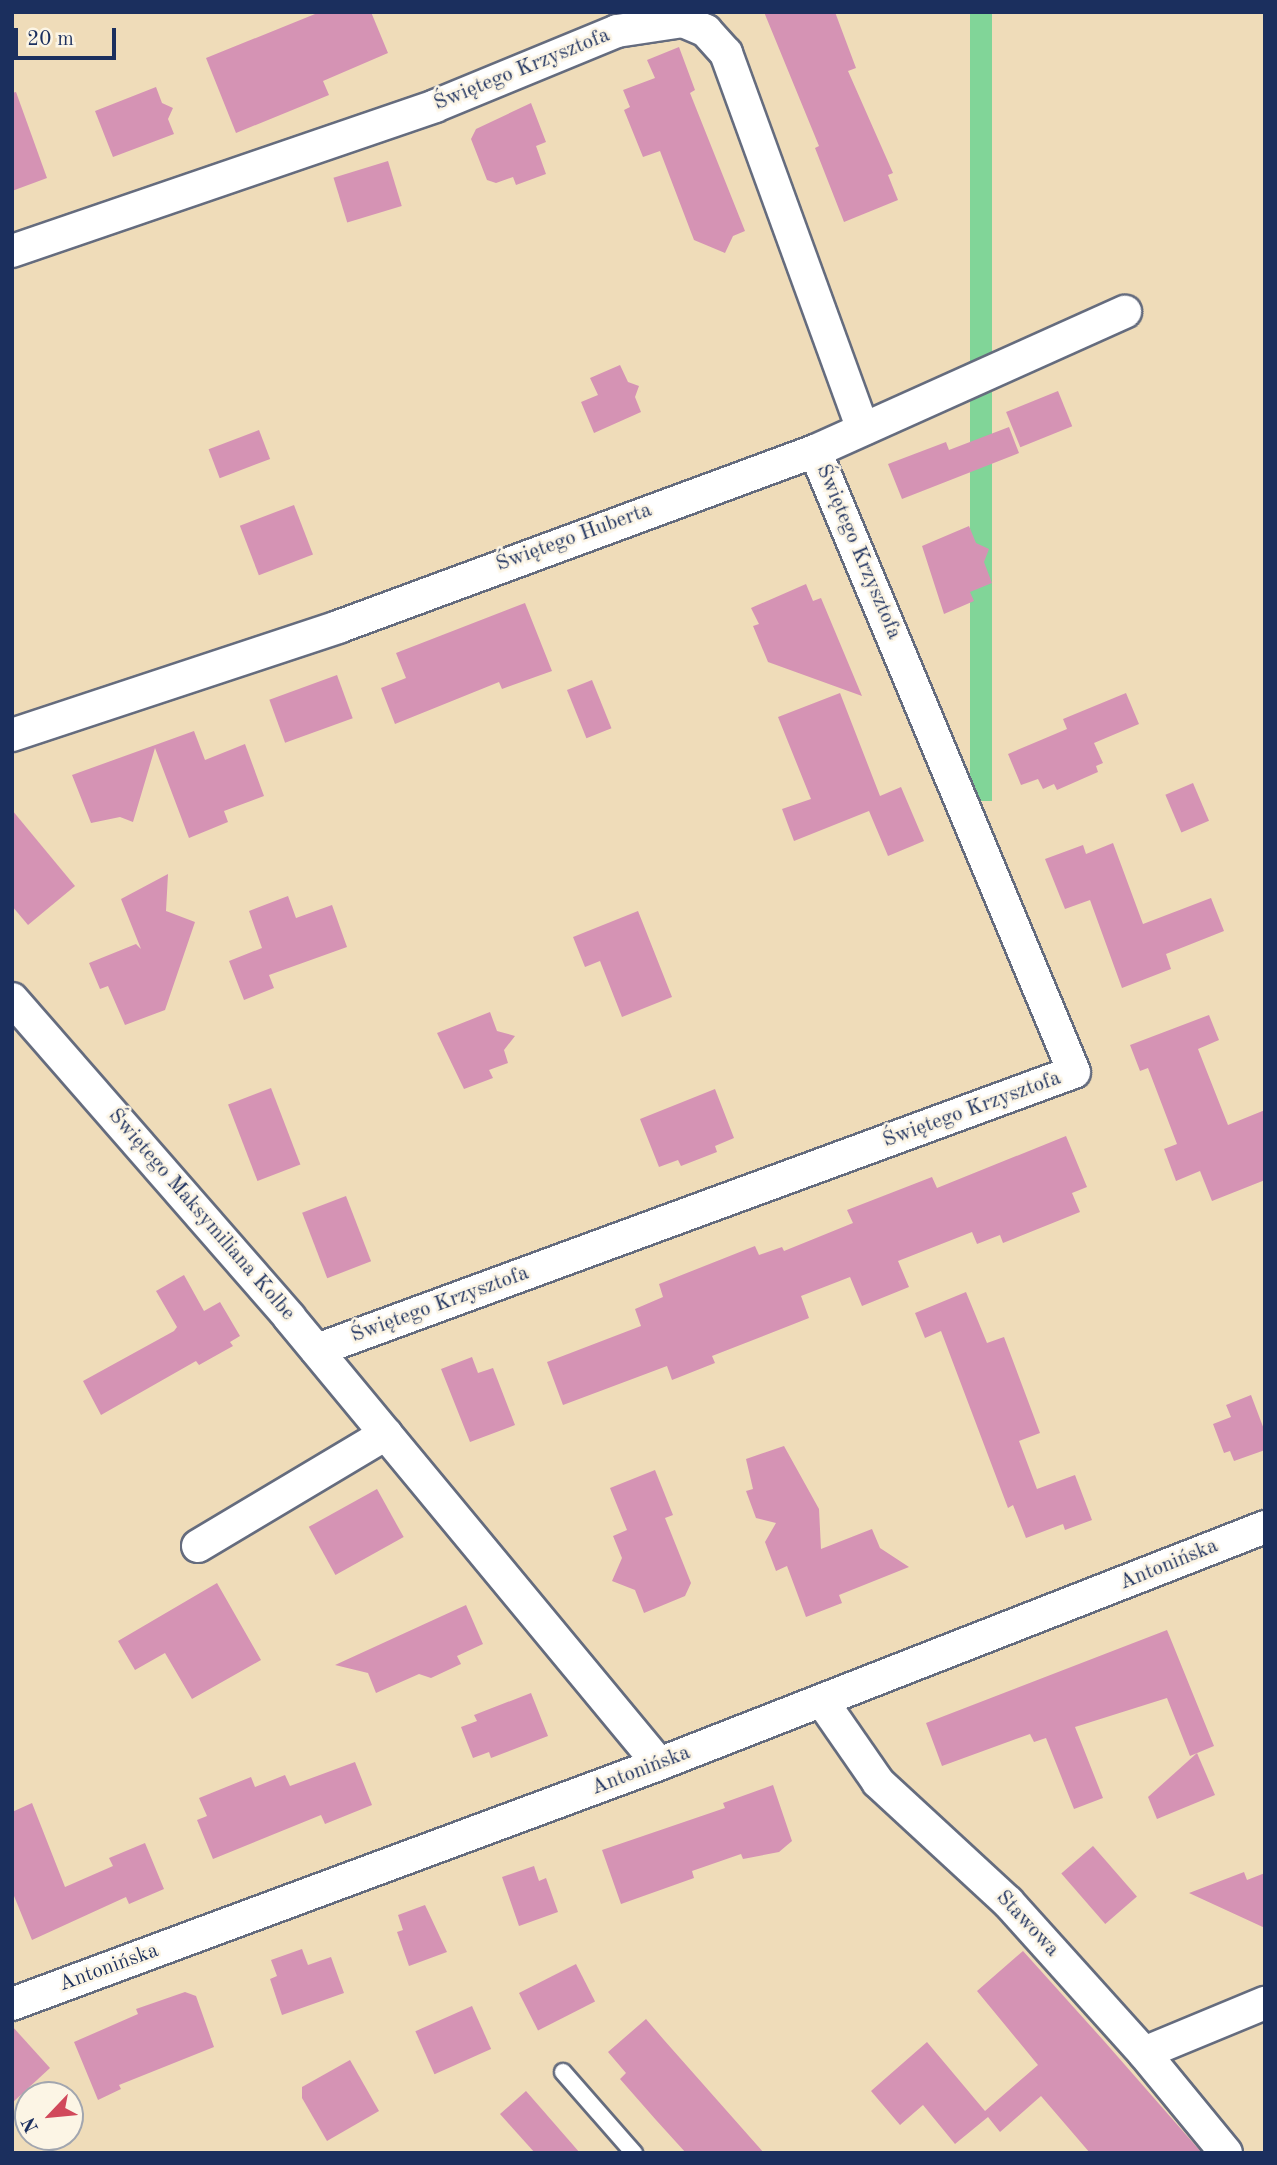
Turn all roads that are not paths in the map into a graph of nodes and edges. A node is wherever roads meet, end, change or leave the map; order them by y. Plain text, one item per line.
1 (12, 251) edge
2 (1125, 312) dead end
3 (863, 429) junction
4 (815, 451) junction
5 (12, 735) edge
6 (12, 999) edge
7 (317, 1350) junction
8 (386, 1434) junction
9 (1265, 1527) edge
10 (198, 1546) dead end
11 (822, 1701) junction
12 (659, 1764) junction
13 (1265, 2003) edge
14 (12, 2004) edge
15 (1144, 2053) junction
16 (563, 2072) dead end
17 (634, 2153) edge
18 (1226, 2153) edge

1 - 3 street, Świętego Krzysztofa
2 - 3 street, Świętego Huberta
3 - 4 street, Świętego Huberta
4 - 5 street, Świętego Huberta
4 - 7 street, Świętego Krzysztofa
6 - 7 street, Świętego Maksymiliana Kolbe
7 - 8 street, Świętego Maksymiliana Kolbe
8 - 10 street
8 - 12 street, Świętego Maksymiliana Kolbe
9 - 11 street, Antonińska
11 - 12 street, Antonińska
11 - 15 street, Stawowa
12 - 14 street, Antonińska
13 - 15 street
15 - 18 street, Stawowa
16 - 17 lane

